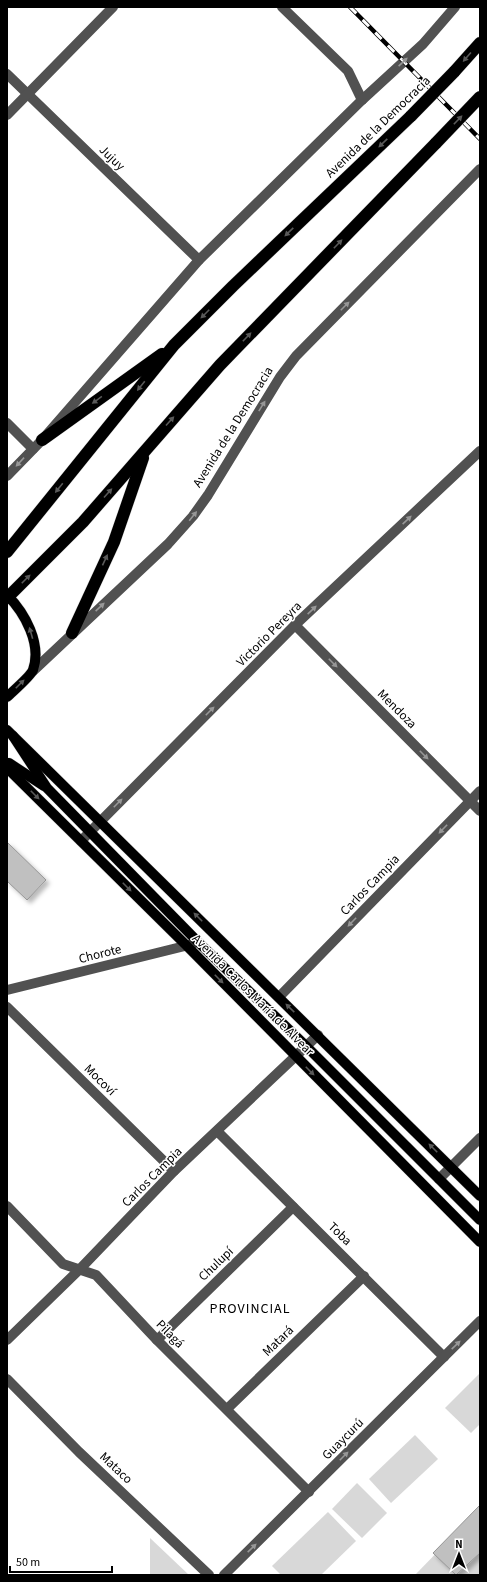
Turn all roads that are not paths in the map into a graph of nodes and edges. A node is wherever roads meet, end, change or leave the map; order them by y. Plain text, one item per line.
1 (113, 7) edge
2 (282, 7) edge
3 (455, 7) edge
4 (480, 43) edge
5 (7, 74) edge
6 (28, 94) junction
7 (480, 97) edge
8 (362, 100) junction
9 (7, 115) edge
10 (480, 169) edge
11 (199, 260) junction
12 (174, 345) junction
13 (7, 423) edge
14 (42, 440) junction
15 (33, 449) junction
16 (145, 452) junction
17 (478, 457) edge
18 (7, 476) edge
19 (7, 552) edge
20 (8, 596) edge
21 (296, 625) junction
22 (72, 633) junction
23 (32, 671) junction
24 (7, 697) edge
25 (10, 733) edge
26 (7, 762) edge
27 (7, 768) edge
28 (47, 788) junction
29 (480, 791) edge
30 (470, 801) junction
31 (480, 811) edge
32 (101, 821) junction
33 (90, 832) junction
34 (81, 841) junction
35 (198, 942) junction
36 (186, 946) junction
37 (7, 990) edge
38 (279, 997) junction
39 (7, 1007) edge
40 (318, 1035) junction
41 (306, 1046) junction
42 (295, 1056) junction
43 (217, 1131) junction
44 (480, 1138) edge
45 (451, 1166) junction
46 (174, 1171) junction
47 (439, 1179) junction
48 (480, 1196) edge
49 (7, 1206) edge
50 (293, 1207) junction
51 (480, 1220) edge
52 (480, 1242) edge
53 (80, 1269) junction
54 (364, 1276) junction
55 (480, 1321) edge
56 (7, 1340) edge
57 (156, 1340) junction
58 (444, 1357) junction
59 (7, 1379) edge
60 (227, 1409) junction
61 (309, 1492) junction
62 (209, 1575) edge
63 (224, 1575) edge

1 - 6 street
2 - 8 street
8 -> 3 street
4 -> 12 highway, Avenida de la Democracia, bridge
5 - 6 street, Jujuy
6 - 9 street
6 - 11 street, Jujuy
16 -> 7 highway, bridge
8 - 11 street
22 -> 10 street, Avenida de la Democracia
11 - 14 street
12 -> 14 highway
12 -> 19 highway, Avenida de la Democracia
13 - 15 street
14 - 15 street
15 -> 18 street
20 -> 16 highway
22 -> 16 highway
21 -> 17 street, Victorio Pereyra
23 -> 20 main road
21 -> 30 street, Mendoza
32 -> 21 street, Victorio Pereyra
22 - 23 street, Avenida de la Democracia
24 -> 23 main road, Avenida de la Democracia
25 - 28 main road, Avenida Carlos María de Alvear
25 - 32 main road, Avenida Carlos María de Alvear
26 - 28 main road, Avenida Carlos María de Alvear
27 -> 34 main road, Avenida Carlos María de Alvear
28 - 33 main road, Avenida Carlos María de Alvear
29 - 30 street, Carlos Campia
30 - 31 street, Mendoza
30 -> 38 street, Carlos Campia
32 - 33 street, Victorio Pereyra
38 -> 32 main road, Avenida Carlos María de Alvear
33 - 34 street, Victorio Pereyra
33 - 35 main road, Avenida Carlos María de Alvear
34 -> 36 main road, Avenida Carlos María de Alvear
35 - 36 street, Chorote
35 - 41 main road, Avenida Carlos María de Alvear
36 - 37 street, Chorote
36 -> 42 main road, Avenida Carlos María de Alvear
40 -> 38 main road, Avenida Carlos María de Alvear
39 - 46 street, Mocoví
40 - 41 street, Carlos Campia
45 -> 40 main road, Avenida Carlos María de Alvear
41 - 42 street, Carlos Campia
41 - 47 main road, Avenida Carlos María de Alvear
42 - 43 street, Carlos Campia
42 -> 52 main road, Avenida Carlos María de Alvear
43 - 46 street, Carlos Campia
43 - 50 street, Toba
44 - 45 street
45 - 47 street
45 - 48 main road, Avenida Carlos María de Alvear
46 - 53 street, Carlos Campia
47 - 51 main road, Avenida Carlos María de Alvear
49 - 53 street, Pilagá
50 - 54 street, Toba
50 - 57 street, Chulupí
53 - 56 street, Carlos Campia
53 - 57 street, Pilagá
54 - 58 street, Toba
54 - 60 street, Matará
58 -> 55 street, Guaycurú
57 - 60 street, Pilagá
61 -> 58 street, Guaycurú
59 - 62 street, Mataco
60 - 61 street, Pilagá
63 -> 61 street, Guaycurú

